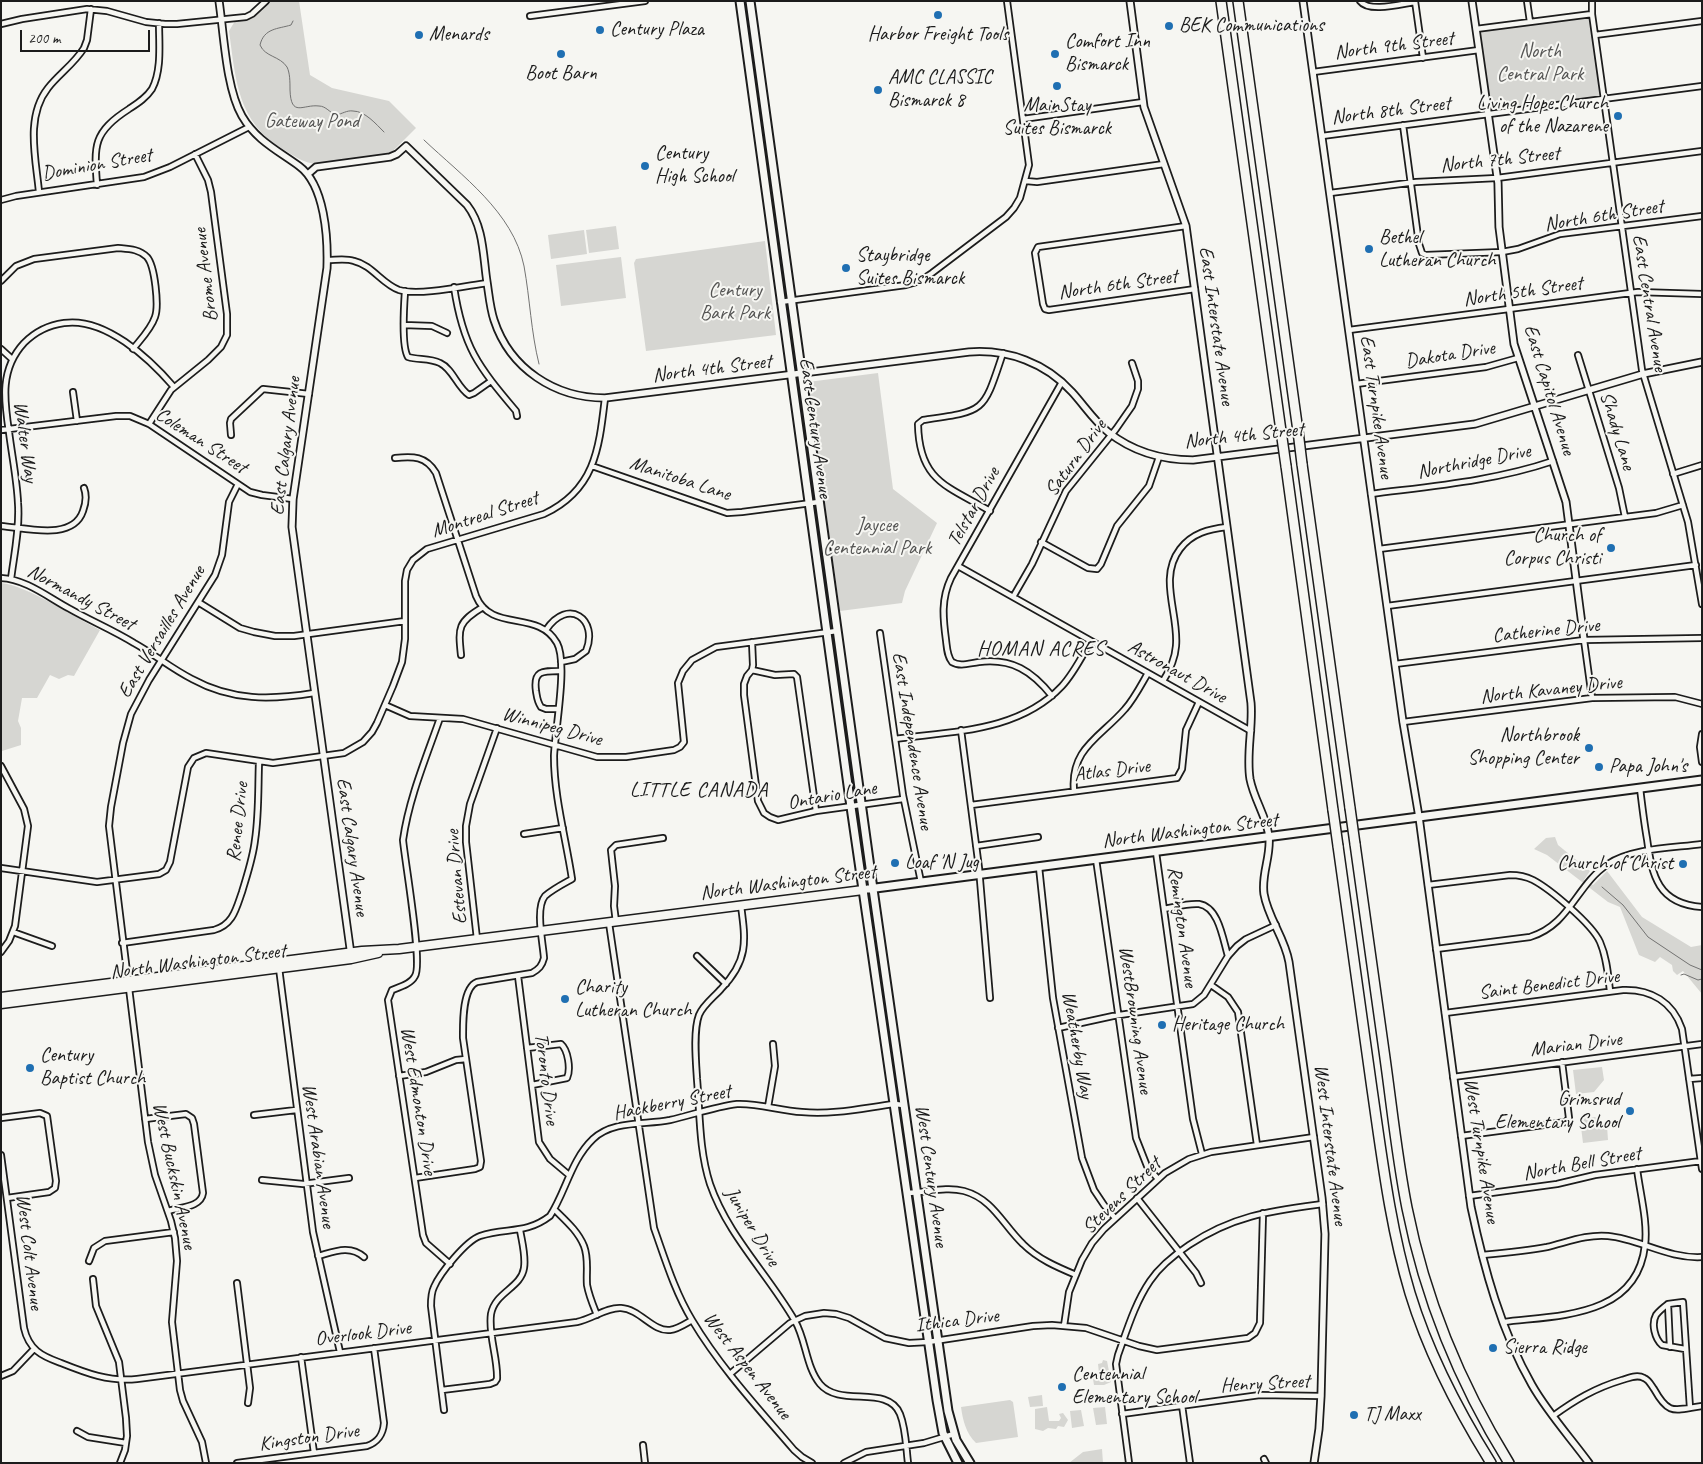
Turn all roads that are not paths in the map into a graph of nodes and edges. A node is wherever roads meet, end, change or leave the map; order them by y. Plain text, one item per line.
1 (219, 1) edge
2 (266, 1) edge
3 (645, 1) edge
4 (740, 1) edge
5 (750, 1) edge
6 (1007, 1) edge
7 (1130, 1) edge
8 (1216, 1) edge
9 (1221, 1) edge
10 (1238, 1) edge
11 (1242, 1) edge
12 (1304, 1) edge
13 (1360, 1) edge
14 (1472, 1) edge
15 (1527, 1) edge
16 (1592, 1) edge
17 (1415, 2) edge
18 (92, 9) junction
19 (1592, 14) junction
20 (530, 16) dead end
21 (222, 19) junction
22 (1702, 21) edge
23 (1530, 22) junction
24 (1, 24) edge
25 (159, 24) junction
26 (1476, 28) junction
27 (1595, 35) junction
28 (1479, 50) junction
29 (1423, 58) junction
30 (1313, 72) junction
31 (1702, 86) edge
32 (1234, 96) junction
33 (1604, 99) junction
34 (1143, 102) junction
35 (1488, 114) junction
36 (1023, 119) junction
37 (1403, 125) junction
38 (1255, 126) junction
39 (249, 127) junction
40 (1322, 136) junction
41 (1702, 151) edge
42 (195, 154) junction
43 (1613, 163) junction
44 (1164, 164) junction
45 (308, 174) junction
46 (1497, 178) junction
47 (1026, 181) junction
48 (1410, 183) junction
49 (97, 185) junction
50 (39, 192) junction
51 (1330, 193) junction
52 (1, 200) edge
53 (1702, 216) edge
54 (1186, 226) junction
55 (1622, 226) junction
56 (1502, 252) junction
57 (328, 260) junction
58 (1, 281) edge
59 (487, 283) junction
60 (454, 287) junction
61 (1195, 290) junction
62 (405, 291) junction
63 (1631, 293) junction
64 (1702, 294) edge
65 (791, 300) junction
66 (780, 302) junction
67 (1509, 309) junction
68 (404, 325) junction
69 (1349, 330) junction
70 (447, 333) dead end
71 (1, 349) edge
72 (133, 349) junction
73 (1003, 353) junction
74 (1578, 355) dead end
75 (1518, 358) junction
76 (12, 359) junction
77 (1702, 362) edge
78 (1132, 363) dead end
79 (801, 374) junction
80 (1643, 374) junction
81 (792, 375) junction
82 (491, 381) junction
83 (1062, 382) junction
84 (1356, 384) junction
85 (174, 387) junction
86 (1589, 391) junction
87 (73, 392) dead end
88 (309, 394) junction
89 (605, 398) junction
90 (1535, 407) junction
91 (517, 416) dead end
92 (77, 420) junction
93 (148, 424) junction
94 (8, 429) junction
95 (1, 430) edge
96 (231, 435) dead end
97 (1112, 435) junction
98 (1364, 439) junction
99 (1159, 457) junction
100 (395, 458) dead end
101 (1218, 458) junction
102 (1553, 461) junction
103 (1702, 465) edge
104 (592, 466) junction
105 (1673, 474) junction
106 (238, 484) junction
107 (84, 488) dead end
108 (1371, 494) junction
109 (294, 499) junction
110 (819, 502) junction
111 (809, 503) junction
112 (1683, 505) junction
113 (990, 510) junction
114 (1625, 517) junction
115 (1569, 524) junction
116 (1, 526) edge
117 (17, 527) junction
118 (1227, 527) junction
119 (458, 539) junction
120 (1041, 542) junction
121 (1379, 549) junction
122 (1696, 565) junction
123 (958, 566) junction
124 (1, 578) edge
125 (12, 579) junction
126 (1577, 581) junction
127 (1013, 597) junction
128 (198, 602) junction
129 (1702, 604) edge
130 (1387, 606) junction
131 (483, 607) junction
132 (405, 621) junction
133 (546, 630) junction
134 (837, 631) junction
135 (827, 632) junction
136 (880, 633) dead end
137 (306, 634) junction
138 (1702, 638) edge
139 (1584, 640) junction
140 (1091, 641) junction
141 (752, 642) junction
142 (461, 655) dead end
143 (161, 660) junction
144 (561, 662) junction
145 (1395, 664) junction
146 (752, 670) junction
147 (561, 671) junction
148 (1148, 673) junction
149 (1163, 681) junction
150 (314, 694) junction
151 (1052, 696) junction
152 (1592, 698) junction
153 (1199, 702) junction
154 (1702, 704) edge
155 (385, 705) junction
156 (558, 709) junction
157 (440, 718) junction
158 (1403, 722) junction
159 (497, 728) junction
160 (961, 730) junction
161 (1251, 731) junction
162 (1702, 734) edge
163 (895, 738) junction
164 (555, 746) junction
165 (323, 756) junction
166 (260, 762) junction
167 (1702, 762) edge
168 (1, 766) edge
169 (1702, 780) edge
170 (1640, 788) junction
171 (1074, 792) junction
172 (904, 799) junction
173 (861, 805) junction
174 (971, 805) junction
175 (851, 807) junction
176 (816, 811) junction
177 (1419, 818) junction
178 (563, 828) junction
179 (524, 834) dead end
180 (1038, 837) dead end
181 (1269, 837) junction
182 (663, 838) dead end
183 (1702, 844) edge
184 (976, 846) junction
185 (1648, 851) junction
186 (1156, 852) junction
187 (1096, 860) junction
188 (1039, 867) junction
189 (1, 868) edge
190 (23, 871) junction
191 (979, 875) junction
192 (115, 880) junction
193 (921, 882) junction
194 (1428, 885) junction
195 (873, 889) junction
196 (863, 890) junction
197 (741, 906) junction
198 (1702, 907) edge
199 (1164, 908) junction
200 (1570, 908) junction
201 (612, 922) junction
202 (1276, 926) junction
203 (542, 930) junction
204 (13, 932) junction
205 (477, 939) junction
206 (122, 943) junction
207 (52, 946) dead end
208 (417, 946) junction
209 (1436, 949) junction
210 (1, 952) edge
211 (351, 956) junction
212 (697, 956) dead end
213 (1228, 956) junction
214 (279, 965) junction
215 (518, 976) junction
216 (128, 982) junction
217 (726, 984) junction
218 (1211, 985) junction
219 (1610, 991) junction
220 (1, 997) edge
221 (990, 998) dead end
222 (1, 1004) edge
223 (1177, 1007) junction
224 (1445, 1013) junction
225 (1119, 1015) junction
226 (1058, 1028) junction
227 (773, 1044) dead end
228 (1702, 1044) edge
229 (1684, 1046) junction
230 (527, 1048) junction
231 (466, 1059) junction
232 (1562, 1062) junction
233 (399, 1076) junction
234 (1453, 1076) junction
235 (1702, 1078) edge
236 (1689, 1080) junction
237 (532, 1085) junction
238 (894, 1104) junction
239 (904, 1105) junction
240 (768, 1107) junction
241 (296, 1110) junction
242 (699, 1113) junction
243 (254, 1115) dead end
244 (1, 1118) edge
245 (145, 1119) junction
246 (638, 1123) junction
247 (1461, 1136) junction
248 (1314, 1137) junction
249 (1700, 1144) edge
250 (1257, 1145) junction
251 (1202, 1154) junction
252 (1, 1155) edge
253 (1700, 1161) junction
254 (1637, 1169) junction
255 (1702, 1169) edge
256 (569, 1175) junction
257 (349, 1178) dead end
258 (415, 1178) junction
259 (1158, 1179) junction
260 (262, 1180) dead end
261 (306, 1184) junction
262 (907, 1193) junction
263 (917, 1193) junction
264 (1469, 1196) junction
265 (7, 1198) junction
266 (1137, 1198) junction
267 (1323, 1204) junction
268 (554, 1209) junction
269 (168, 1211) junction
270 (1263, 1212) junction
271 (1115, 1218) junction
272 (520, 1230) junction
273 (174, 1232) junction
274 (1645, 1246) junction
275 (1179, 1251) junction
276 (1482, 1255) junction
277 (318, 1256) junction
278 (1702, 1256) edge
279 (364, 1257) dead end
280 (89, 1261) dead end
281 (450, 1264) junction
282 (1076, 1275) junction
283 (93, 1279) dead end
284 (1201, 1282) dead end
285 (237, 1283) dead end
286 (1668, 1304) junction
287 (597, 1315) junction
288 (692, 1320) junction
289 (795, 1320) junction
290 (1504, 1322) junction
291 (1064, 1326) junction
292 (492, 1333) junction
293 (435, 1340) junction
294 (938, 1340) junction
295 (1123, 1341) junction
296 (928, 1342) junction
297 (1670, 1347) junction
298 (374, 1348) junction
299 (34, 1349) junction
300 (1685, 1350) junction
301 (340, 1352) junction
302 (301, 1357) junction
303 (248, 1364) junction
304 (178, 1373) junction
305 (730, 1374) junction
306 (1, 1376) edge
307 (121, 1379) junction
308 (442, 1390) junction
309 (1321, 1396) junction
310 (248, 1403) dead end
311 (1182, 1406) junction
312 (1702, 1406) edge
313 (1690, 1408) junction
314 (444, 1410) dead end
315 (1122, 1414) junction
316 (1554, 1416) junction
317 (77, 1431) dead end
318 (954, 1434) junction
319 (945, 1437) junction
320 (126, 1443) junction
321 (642, 1445) dead end
322 (906, 1446) junction
323 (314, 1453) junction
324 (120, 1463) edge
325 (206, 1463) edge
326 (237, 1463) edge
327 (645, 1463) edge
328 (812, 1463) edge
329 (844, 1463) edge
330 (908, 1463) edge
331 (958, 1463) edge
332 (970, 1463) edge
333 (1129, 1463) edge
334 (1190, 1463) edge
335 (1314, 1463) edge
336 (1491, 1463) edge
337 (1509, 1463) edge
338 (1589, 1463) edge

1 - 21 street, East Calgary Avenue
2 - 21 street
3 - 20 street
4 - 66 main road, East Century Avenue
5 - 65 main road, East Century Avenue
6 - 36 street
7 - 34 street, East Interstate Avenue
8 - 32 highway
9 - 32 highway
10 - 38 highway
11 - 38 highway
12 - 30 street, East Turnpike Avenue
13 - 17 street
14 - 26 street, East Capitol Avenue
15 - 23 street
16 - 19 street, East Central Avenue
17 - 29 street
18 - 24 street
18 - 25 street
18 - 50 street
19 - 23 street, North 9th Street
19 - 27 street, East Central Avenue
21 - 25 street
21 - 39 street, East Calgary Avenue
22 - 27 street
23 - 26 street, North 9th Street
25 - 49 street
26 - 28 street, East Capitol Avenue
27 - 33 street, East Central Avenue
28 - 29 street, North 9th Street
28 - 35 street, East Capitol Avenue
29 - 30 street, North 9th Street
30 - 40 street, East Turnpike Avenue
31 - 33 street, North 8th Street
32 - 336 highway, bridge
33 - 35 street, North 8th Street
33 - 43 street, East Central Avenue
34 - 36 street
34 - 44 street, East Interstate Avenue
35 - 37 street, North 8th Street
35 - 46 street, East Capitol Avenue
36 - 47 street
37 - 40 street, North 8th Street
37 - 48 street
38 - 337 highway, bridge
39 - 42 street, Dominion Street
39 - 45 street, East Calgary Avenue
40 - 51 street, East Turnpike Avenue
41 - 43 street, North 7th Street
42 - 49 street, Dominion Street
42 - 85 street, Brome Avenue
43 - 46 street, North 7th Street
43 - 55 street, East Central Avenue
44 - 47 street
44 - 54 street, East Interstate Avenue
45 - 57 street, East Calgary Avenue
45 - 59 street
46 - 48 street, North 7th Street
46 - 56 street, East Capitol Avenue
47 - 65 street
48 - 51 street, North 7th Street
48 - 56 street, North 6th Street
49 - 50 street, Dominion Street
50 - 52 street, Dominion Street
51 - 69 street, East Turnpike Avenue
53 - 55 street, North 6th Street
54 - 61 street, East Interstate Avenue
54 - 61 street, North 6th Street
55 - 56 street, North 6th Street
55 - 63 street, East Central Avenue
56 - 67 street, East Capitol Avenue
57 - 62 street
57 - 88 street, East Calgary Avenue
58 - 72 street
59 - 60 street
59 - 89 street, North 4th Street
60 - 62 street
60 - 82 street
61 - 101 street, East Interstate Avenue
62 - 68 street
63 - 64 street, North 5th Street
63 - 67 street, North 5th Street
63 - 80 street, East Central Avenue
65 - 66 street
65 - 79 main road, East Century Avenue
66 - 81 main road, East Century Avenue
67 - 69 street, North 5th Street
67 - 75 street, East Capitol Avenue
68 - 70 street
68 - 82 street
69 - 84 street, East Turnpike Avenue
71 - 76 street
72 - 76 street, Walter Way
72 - 85 street, Walter Way
73 - 79 street, North 4th Street
73 - 83 street, North 4th Street
73 - 113 street
74 - 86 street, Shady Lane
75 - 84 street, Dakota Drive
75 - 90 street, East Capitol Avenue
76 - 94 street, Walter Way
77 - 80 street, North 4th Street
78 - 97 street, Saturn Drive
79 - 81 street, North 4th Street
79 - 110 main road, East Century Avenue
80 - 86 street, North 4th Street
80 - 105 street, East Central Avenue
81 - 89 street, North 4th Street
81 - 111 main road, East Century Avenue
82 - 91 street
83 - 97 street, North 4th Street
83 - 113 street, Telstar Drive
84 - 98 street, East Turnpike Avenue
85 - 93 street, Brome Avenue
86 - 90 street, North 4th Street
86 - 114 street, Shady Lane
87 - 92 street
88 - 96 street
88 - 109 street, East Calgary Avenue
89 - 104 street, Montreal Street
90 - 98 street, North 4th Street
90 - 102 street, East Capitol Avenue
92 - 93 street, Coleman Street
92 - 94 street, Coleman Street
93 - 106 street, Coleman Street
94 - 95 street, Coleman Street
94 - 117 street, Walter Way
97 - 99 street, North 4th Street
97 - 120 street, Saturn Drive
98 - 101 street, North 4th Street
98 - 108 street, East Turnpike Avenue
99 - 101 street, North 4th Street
99 - 120 street
100 - 119 street
101 - 118 street, East Interstate Avenue
102 - 108 street, Northridge Drive
102 - 115 street, East Capitol Avenue
103 - 105 street
104 - 111 street, Manitoba Lane
104 - 119 street, Montreal Street
105 - 112 street, East Central Avenue
106 - 109 street, Coleman Street
106 - 128 street, East Versailles Avenue
107 - 117 street
108 - 121 street, East Turnpike Avenue
109 - 137 street, East Calgary Avenue
110 - 111 street, Manitoba Lane
110 - 134 main road, East Century Avenue
111 - 135 main road, East Century Avenue
112 - 114 street
112 - 122 street, East Central Avenue
113 - 123 street, Telstar Drive
114 - 115 street
115 - 121 street
115 - 126 street, East Capitol Avenue
116 - 117 street
117 - 125 street, Walter Way
118 - 149 street
118 - 161 street, East Interstate Avenue
119 - 131 street
119 - 132 street, Montreal Street
120 - 127 street, Saturn Drive
121 - 130 street, East Turnpike Avenue
122 - 126 street
122 - 129 street, East Central Avenue
123 - 127 street, Astronaut Drive
123 - 151 street, Telstar Drive
124 - 125 street, Normandy Street
125 - 143 street, Normandy Street
126 - 130 street
126 - 139 street, East Capitol Avenue
127 - 140 street, Astronaut Drive
128 - 137 street
128 - 143 street, East Versailles Avenue
130 - 145 street, East Turnpike Avenue
131 - 133 street
131 - 142 street
132 - 137 street
132 - 155 street, Montreal Street
133 - 144 street
133 - 144 street
134 - 135 street, Winnipeg Drive
134 - 173 main road, East Century Avenue
135 - 141 street, Winnipeg Drive
135 - 175 main road, East Century Avenue
136 - 163 street, East Independence Avenue
137 - 150 street, East Calgary Avenue
138 - 139 street, Catherine Drive
139 - 145 street, Catherine Drive
139 - 152 street, East Capitol Avenue
140 - 148 street, Astronaut Drive
140 - 151 street
141 - 146 street, Ontario Lane
141 - 164 street, Winnipeg Drive
143 - 150 street, Normandy Street
143 - 192 street, East Versailles Avenue
144 - 147 street
145 - 158 street, East Turnpike Avenue
146 - 176 street
146 - 176 street, Ontario Lane
147 - 156 street
147 - 156 street
148 - 149 street, Astronaut Drive
148 - 171 street
149 - 153 street, Astronaut Drive
150 - 165 street, East Calgary Avenue
151 - 160 street
152 - 154 street, North Kavaney Drive
152 - 158 street, North Kavaney Drive
153 - 161 street, Astronaut Drive
153 - 171 street, Atlas Drive
155 - 157 street, Winnipeg Drive
155 - 165 street, Montreal Street
156 - 164 street
157 - 159 street, Winnipeg Drive
157 - 208 street
158 - 177 street, East Turnpike Avenue
159 - 164 street, Winnipeg Drive
159 - 205 street, Estevan Drive
160 - 163 street
160 - 174 street
161 - 181 street, East Interstate Avenue
162 - 167 street
163 - 172 street, East Independence Avenue
164 - 178 street
165 - 166 street, Montreal Street
165 - 211 street, East Calgary Avenue
166 - 192 street, Montreal Street
166 - 206 street, Renee Drive
168 - 190 street
169 - 170 main road
170 - 177 main road, North Washington Street
170 - 185 street
171 - 174 street, Atlas Drive
172 - 173 street, Ontario Lane
172 - 193 street, East Independence Avenue
173 - 175 street, Ontario Lane
173 - 195 main road, East Century Avenue
174 - 184 street
175 - 176 street, Ontario Lane
175 - 196 main road, East Century Avenue
177 - 181 main road, North Washington Street
177 - 194 street, West Turnpike Avenue
178 - 179 street
178 - 203 street
180 - 184 street
181 - 186 main road, North Washington Street
181 - 202 street, West Interstate Avenue
182 - 201 street, West Aspen Avenue
183 - 185 street
184 - 191 street
185 - 198 street
185 - 200 street
186 - 187 main road, North Washington Street
186 - 199 street, Remington Avenue
187 - 188 main road, North Washington Street
187 - 225 street, WestBrowning Avenue
188 - 191 main road, North Washington Street
188 - 226 street, Weatherby Way
189 - 190 street, Montreal Street
190 - 192 street, Montreal Street
190 - 204 street
191 - 193 main road, North Washington Street
191 - 221 street
192 - 206 street, East Versailles Avenue
193 - 195 main road, North Washington Street
194 - 200 street
194 - 209 street, West Turnpike Avenue
195 - 196 main road, North Washington Street
195 - 239 main road, West Century Avenue
196 - 197 main road, North Washington Street
196 - 238 main road, West Century Avenue
197 - 201 main road, North Washington Street
197 - 217 street, Juniper Drive
199 - 213 street
199 - 223 street, Remington Avenue
200 - 209 street
200 - 219 street
201 - 203 main road, North Washington Street
201 - 246 street, West Aspen Avenue
202 - 213 street
202 - 248 street, West Interstate Avenue
203 - 205 main road, North Washington Street
203 - 215 street
204 - 207 street
204 - 210 street
205 - 208 main road, North Washington Street
206 - 216 street, East Versailles Avenue
208 - 211 main road, North Washington Street
208 - 233 street, West Edmonton Drive
209 - 224 street, West Turnpike Avenue
211 - 214 main road, North Washington Street
212 - 217 street
213 - 218 street
214 - 216 main road, North Washington Street
214 - 241 street, West Arabian Avenue
215 - 230 street, Toronto Drive
215 - 231 street
216 - 220 main road, North Washington Street
216 - 222 main road, North Washington Street
216 - 245 street, West Buckskin Avenue
217 - 242 street, Juniper Drive
218 - 223 street
218 - 250 street
219 - 224 street, Saint Benedict Drive
219 - 229 street, Saint Benedict Drive
223 - 225 street
223 - 251 street, Remington Avenue
224 - 234 street, West Turnpike Avenue
225 - 226 street
225 - 259 street, WestBrowning Avenue
226 - 271 street, Weatherby Way
227 - 240 street
228 - 229 street, Marian Drive
229 - 232 street, Marian Drive
229 - 236 street, Saint Benedict Drive
230 - 237 street, Toronto Drive
230 - 237 street
231 - 233 street
231 - 258 street
232 - 234 street, Marian Drive
232 - 247 street
233 - 258 street, West Edmonton Drive
234 - 247 street, West Turnpike Avenue
235 - 236 street
236 - 249 street, Saint Benedict Drive
237 - 256 street, Toronto Drive
238 - 239 street, Hackberry Street
238 - 240 street, Hackberry Street
238 - 262 main road, West Century Avenue
239 - 263 main road, West Century Avenue
240 - 242 street, Hackberry Street
241 - 243 street
241 - 261 street, West Arabian Avenue
242 - 246 street, Hackberry Street
242 - 289 street, Juniper Drive
244 - 265 street
245 - 269 street, West Buckskin Avenue
245 - 269 street
246 - 256 street, Hackberry Street
246 - 288 street, West Aspen Avenue
247 - 264 street, West Turnpike Avenue
248 - 250 street, Stevens Street
248 - 267 street, West Interstate Avenue
249 - 253 street, Saint Benedict Drive
250 - 251 street, Stevens Street
251 - 259 street, Stevens Street
252 - 265 street, West Colt Avenue
253 - 254 street, North Bell Street
253 - 255 street, Saint Benedict Drive
254 - 264 street, North Bell Street
254 - 274 street
256 - 268 street, Hackberry Street
257 - 261 street
258 - 281 street, West Edmonton Drive
259 - 266 street, Stevens Street
260 - 261 street
261 - 277 street, West Arabian Avenue
262 - 263 street
262 - 296 main road, West Century Avenue
263 - 282 street
263 - 294 main road, West Century Avenue
264 - 276 street, West Turnpike Avenue
265 - 299 street, West Colt Avenue
266 - 271 street, Stevens Street
266 - 275 street
267 - 270 street
267 - 309 street, West Interstate Avenue
268 - 272 street, Hackberry Street
268 - 287 street
269 - 273 street, West Buckskin Avenue
270 - 275 street
270 - 295 street, Ithica Drive
271 - 282 street, Stevens Street
272 - 281 street, Hackberry Street
272 - 292 street
273 - 280 street
273 - 304 street, West Buckskin Avenue
274 - 276 street
274 - 278 street
274 - 290 street
275 - 284 street
275 - 295 street
276 - 290 street, West Turnpike Avenue
277 - 279 street
277 - 301 street, West Arabian Avenue
281 - 293 street, Hackberry Street
282 - 291 street, Stevens Street
283 - 307 street
285 - 303 street
286 - 297 street
286 - 297 street
286 - 300 street
287 - 288 street, Overlook Drive
287 - 292 street, Overlook Drive
288 - 305 street, West Aspen Avenue
289 - 296 street, Ithica Drive
289 - 305 street, Ithica Drive
289 - 322 street, Juniper Drive
290 - 316 street, West Turnpike Avenue
291 - 294 street, Ithica Drive
291 - 295 street, Ithica Drive
292 - 293 street, Overlook Drive
292 - 308 street
293 - 298 street, Overlook Drive
293 - 308 street, Hackberry Street
294 - 296 street, Ithica Drive
294 - 318 main road, West Century Avenue
295 - 315 street
296 - 319 main road, West Century Avenue
297 - 300 street
298 - 301 street, Overlook Drive
298 - 323 street, Kingston Drive
299 - 306 street
299 - 307 street, Overlook Drive
300 - 313 street
301 - 302 street, Overlook Drive
302 - 303 street, Overlook Drive
302 - 323 street
303 - 304 street, Overlook Drive
303 - 310 street
304 - 307 street, Overlook Drive
304 - 325 street, West Buckskin Avenue
305 - 328 street, West Aspen Avenue
307 - 320 street
308 - 314 street, Hackberry Street
309 - 311 street, Henry Street
309 - 335 street, West Interstate Avenue
311 - 315 street, Henry Street
311 - 334 street
312 - 313 street
313 - 316 street
315 - 333 street
316 - 338 street, West Turnpike Avenue
317 - 320 street
318 - 319 street
318 - 332 main road, West Century Avenue
319 - 322 street
319 - 331 main road, West Century Avenue
320 - 324 street
321 - 327 street
322 - 329 street
322 - 330 street, Juniper Drive
323 - 326 street, Kingston Drive

